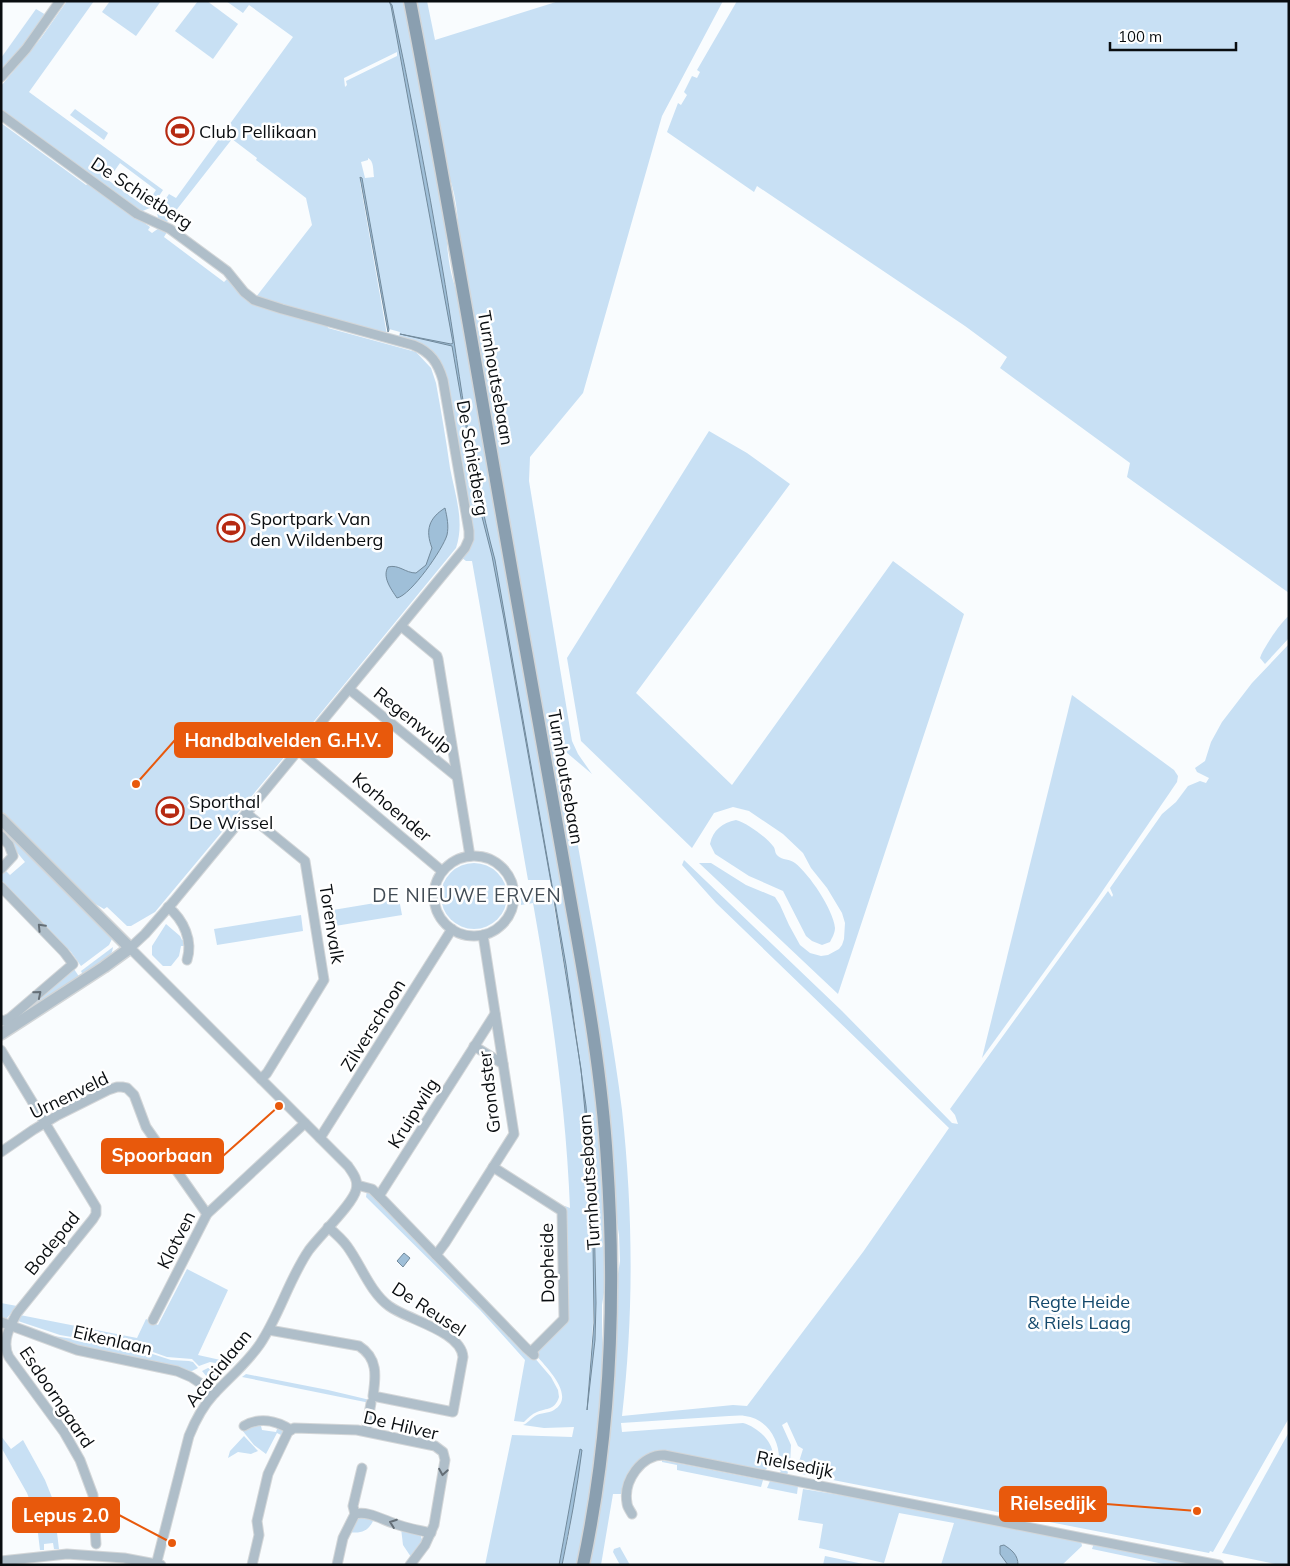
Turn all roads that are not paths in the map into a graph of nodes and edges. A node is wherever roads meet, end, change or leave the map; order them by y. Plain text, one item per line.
1 (60, 1) edge
2 (410, 1) edge
3 (1, 77) edge
4 (1, 115) edge
5 (401, 626) junction
6 (349, 689) junction
7 (298, 750) junction
8 (456, 776) junction
9 (246, 812) junction
10 (1, 819) edge
11 (1, 836) edge
12 (470, 856) junction
13 (1, 869) edge
14 (442, 871) junction
15 (1, 887) edge
16 (168, 907) junction
17 (452, 929) junction
18 (483, 935) junction
19 (130, 948) junction
20 (187, 960) dead end
21 (495, 1014) junction
22 (1, 1020) edge
23 (1, 1034) edge
24 (474, 1046) junction
25 (1, 1050) edge
26 (503, 1064) junction
27 (261, 1079) junction
28 (45, 1122) junction
29 (305, 1123) junction
30 (320, 1138) junction
31 (1, 1152) edge
32 (493, 1167) junction
33 (357, 1185) junction
34 (379, 1196) junction
35 (206, 1214) junction
36 (328, 1227) junction
37 (436, 1255) junction
38 (153, 1320) dead end
39 (6, 1324) edge
40 (269, 1330) junction
41 (214, 1393) junction
42 (372, 1399) junction
43 (244, 1426) dead end
44 (290, 1430) junction
45 (366, 1431) junction
46 (362, 1468) dead end
47 (355, 1514) junction
48 (632, 1514) dead end
49 (431, 1533) junction
50 (96, 1544) dead end
51 (97, 1560) edge
52 (1, 1561) edge
53 (158, 1564) edge
54 (252, 1565) edge
55 (337, 1565) edge
56 (410, 1565) edge
57 (583, 1565) edge
58 (1219, 1565) edge

1 - 3 street
2 - 57 main road, Turnhoutsebaan
4 - 5 street, De Schietberg
5 - 6 street, De Schietberg
5 - 8 street
6 - 7 street, De Schietberg
6 - 8 street, Regenwulp
7 - 9 street, De Schietberg
7 - 14 street, Korhoender
8 - 12 street
9 - 16 street, De Schietberg
9 - 27 street, Torenvalk
10 - 19 street
11 - 13 street
12 - 14 street
12 - 18 street
14 - 17 street
22 -> 15 street
16 - 19 street, De Schietberg
16 - 20 street
17 - 18 street
17 - 30 street, Zilverschoon
18 - 21 street, Grondster
19 - 23 street
19 - 27 street
21 - 24 street, Kruipwilg
21 - 26 street, Grondster
24 - 26 street
24 - 34 street, Kruipwilg
25 - 28 street, Bodepad
26 - 32 street, Grondster
27 - 29 street
28 - 31 street, Urnenveld
28 - 35 street, Urnenveld
28 - 39 street, Bodepad
29 - 30 street
29 - 35 street, Klotven
30 - 33 street
32 - 37 street, Grondster
32 - 37 street, Dopheide
33 - 34 street
33 - 36 street, Acacialaan
34 - 37 street
35 - 38 street, Klotven
36 - 40 street, Acacialaan
36 - 42 street, De Reusel
39 - 41 street, Eikenlaan
39 - 50 street, Esdoorngaard
40 - 41 street, Acacialaan
40 - 42 street
41 - 53 street, Acacialaan
42 - 45 street
43 - 44 street, De Hilver
44 - 45 street, De Hilver
44 - 54 street
45 -> 49 street, De Hilver
46 - 47 street
49 -> 47 street
47 - 55 street
48 - 58 street, Rielsedijk
49 - 56 street, De Hilver
51 - 52 street
51 - 53 street

